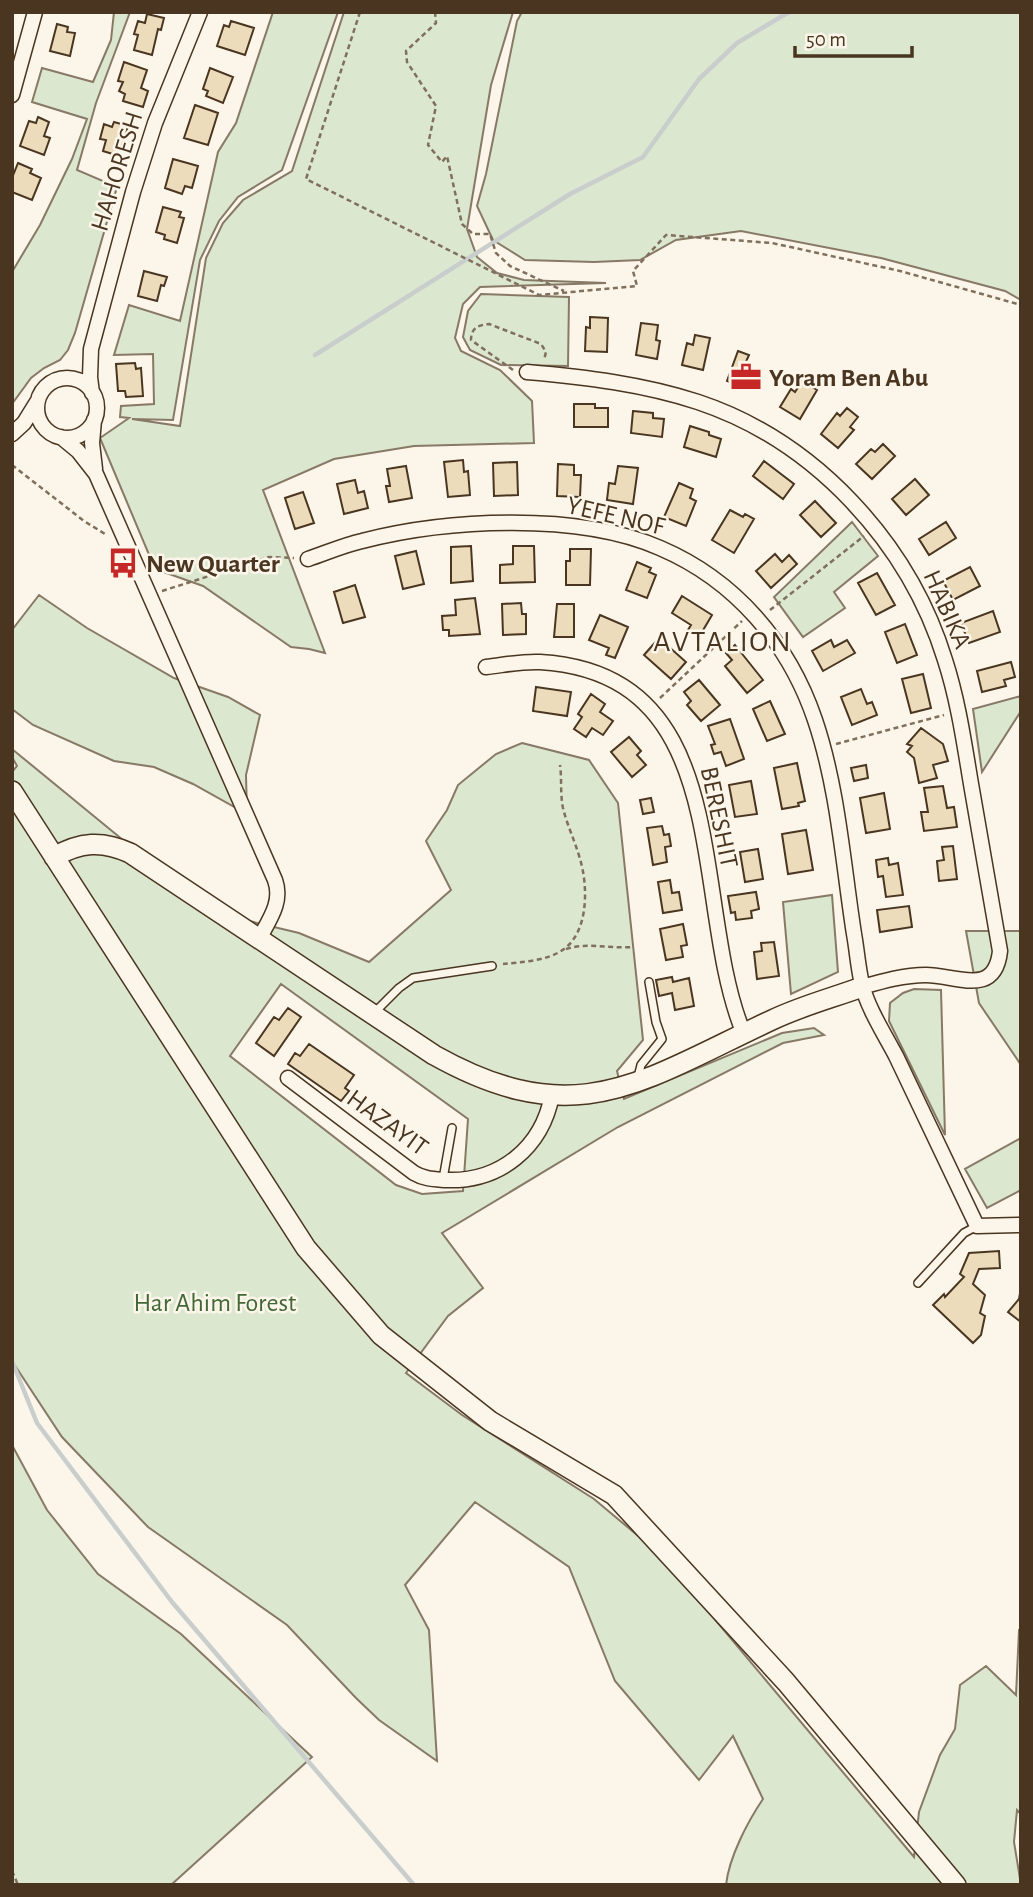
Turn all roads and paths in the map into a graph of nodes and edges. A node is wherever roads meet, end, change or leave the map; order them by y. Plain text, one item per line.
1 (35, 12) edge
2 (200, 12) edge
3 (360, 12) edge
4 (435, 12) edge
5 (12, 95) edge
6 (567, 292) junction
7 (1021, 305) edge
8 (91, 349) junction
9 (534, 373) junction
10 (62, 378) junction
11 (92, 393) junction
12 (38, 401) junction
13 (94, 420) junction
14 (55, 434) junction
15 (12, 435) edge
16 (12, 465) edge
17 (96, 474) junction
18 (874, 528) junction
19 (125, 539) junction
20 (308, 559) joint
21 (150, 595) junction
22 (756, 615) junction
23 (486, 667) dead end
24 (649, 708) junction
25 (958, 711) junction
26 (822, 747) junction
27 (560, 765) dead end
28 (12, 791) edge
29 (54, 857) junction
30 (259, 939) junction
31 (633, 947) dead end
32 (563, 950) junction
33 (492, 966) joint
34 (649, 982) dead end
35 (862, 987) junction
36 (373, 1014) junction
37 (744, 1034) junction
38 (288, 1079) dead end
39 (637, 1083) junction
40 (552, 1095) junction
41 (452, 1128) dead end
42 (443, 1180) junction
43 (1021, 1225) edge
44 (978, 1226) junction
45 (918, 1283) dead end
46 (12, 1871) edge
47 (18, 1885) edge
48 (956, 1885) edge

1 - 5 street
2 - 8 street, HAHORESH
3 - 6 path
4 - 6 path
6 - 7 path
8 - 10 street, HAHORESH
8 - 11 street, HAHORESH
9 - 9 path
9 - 18 street, HABIKA
10 - 11 street
10 - 12 street
11 - 13 street
12 - 14 street
12 - 15 street
13 - 14 street
13 - 17 street
14 - 15 street
14 - 17 street
16 - 19 path
17 - 19 street
18 - 22 path
18 - 25 street, HABIKA
19 - 21 street
20 - 21 path
20 - 22 street, YEFE NOF
21 - 30 street
22 - 24 path
22 - 26 street, YEFE NOF
23 - 24 street, BERESHIT
24 - 37 street, BERESHIT
25 - 26 path
25 - 35 street, HABIKA
26 - 35 street, YEFE NOF
27 - 32 path
28 - 29 main road
29 - 30 main road
29 - 48 main road
30 - 36 main road
31 - 32 path
32 - 33 path
33 - 36 lane
34 - 39 lane
35 - 37 main road
35 - 44 street, YEFE NOF
36 - 40 main road
37 - 39 main road
38 - 42 street, HAZAYIT
39 - 40 main road
40 - 42 street, HAZAYIT
41 - 42 lane
43 - 44 street
44 - 45 lane
46 - 47 path

